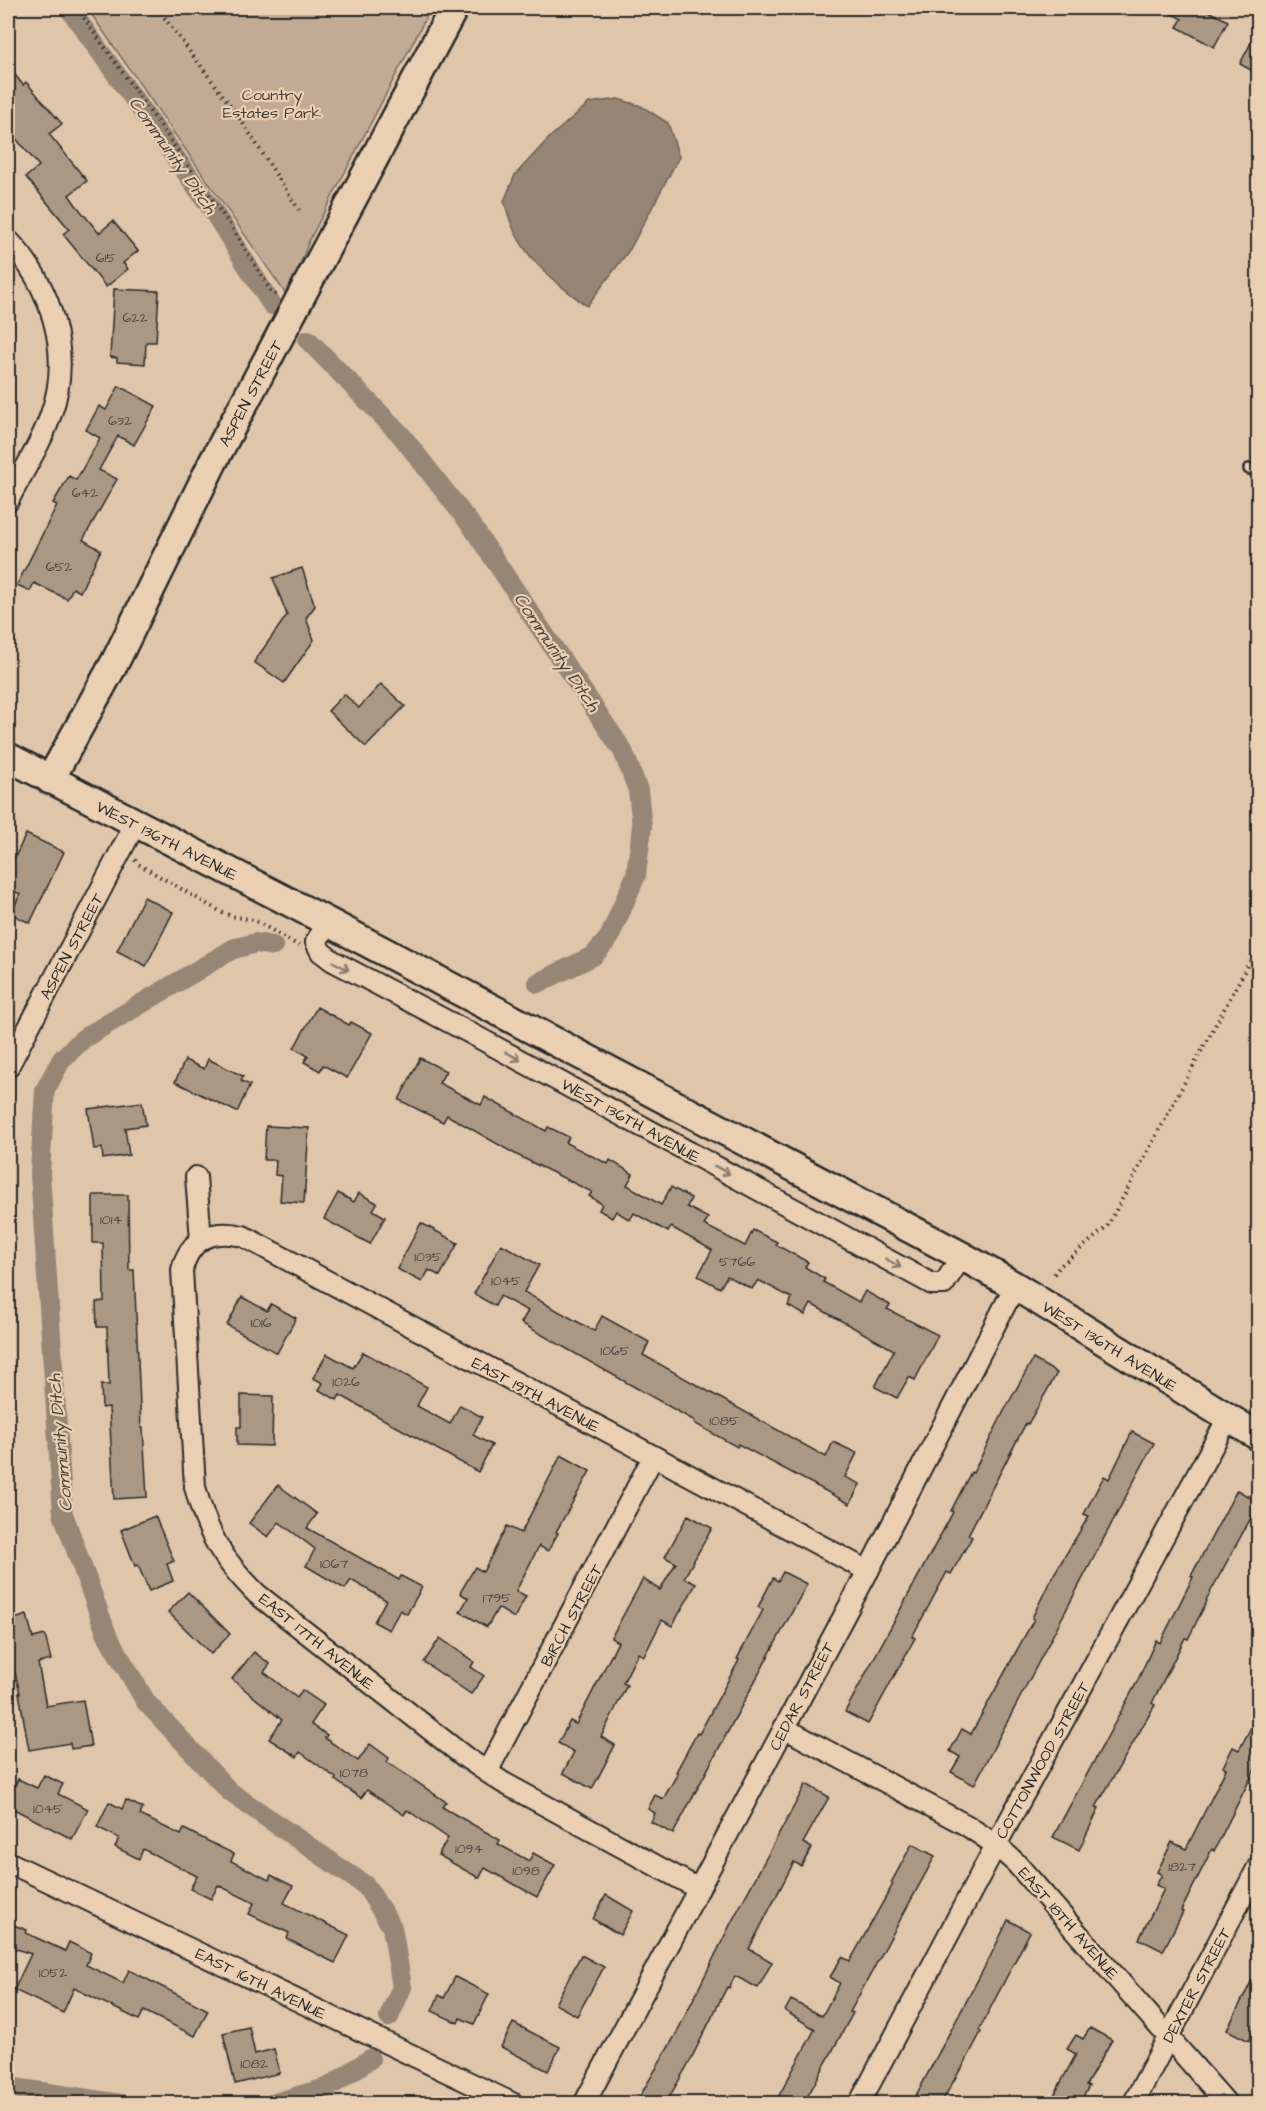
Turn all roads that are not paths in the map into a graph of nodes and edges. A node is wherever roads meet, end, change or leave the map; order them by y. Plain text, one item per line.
1 (454, 8) edge
2 (8, 240) edge
3 (8, 501) edge
4 (8, 757) edge
5 (50, 780) junction
6 (135, 824) junction
7 (328, 922) junction
8 (8, 1067) edge
9 (196, 1177) dead end
10 (201, 1240) junction
11 (962, 1256) junction
12 (1015, 1286) junction
13 (1228, 1418) junction
14 (1258, 1436) edge
15 (653, 1457) junction
16 (868, 1571) junction
17 (784, 1728) junction
18 (487, 1772) junction
19 (996, 1845) junction
20 (8, 1862) edge
21 (1258, 1867) edge
22 (699, 1889) junction
23 (1169, 2036) junction
24 (514, 2103) edge
25 (584, 2103) edge
26 (859, 2103) edge
27 (1133, 2103) edge
28 (1227, 2103) edge

1 - 5 main road, ASPEN STREET
2 - 3 street
4 - 5 main road, WEST 136TH AVENUE
5 - 6 main road, WEST 136TH AVENUE
6 - 7 main road, WEST 136TH AVENUE
6 - 8 street, ASPEN STREET
7 - 11 main road, WEST 136TH AVENUE
7 -> 11 street, WEST 136TH AVENUE
9 - 10 street
10 - 15 street, EAST 19TH AVENUE
10 - 18 street, EAST 17TH AVENUE
11 - 12 main road, WEST 136TH AVENUE
12 - 13 main road, WEST 136TH AVENUE
12 - 16 street, CEDAR STREET
13 - 14 main road, WEST 136TH AVENUE
13 - 19 street, COTTONWOOD STREET
15 - 16 street, EAST 19TH AVENUE
15 - 18 street, BIRCH STREET
16 - 17 street, CEDAR STREET
17 - 19 street, EAST 18TH AVENUE
17 - 22 street, CEDAR STREET
18 - 22 street, EAST 17TH AVENUE
19 - 23 street, EAST 18TH AVENUE
19 - 26 street, COTTONWOOD STREET
20 - 24 street, EAST 16TH AVENUE
21 - 23 street, DEXTER STREET
22 - 25 street, CEDAR STREET
23 - 27 street, DEXTER STREET
23 - 28 street, EAST 18TH AVENUE

